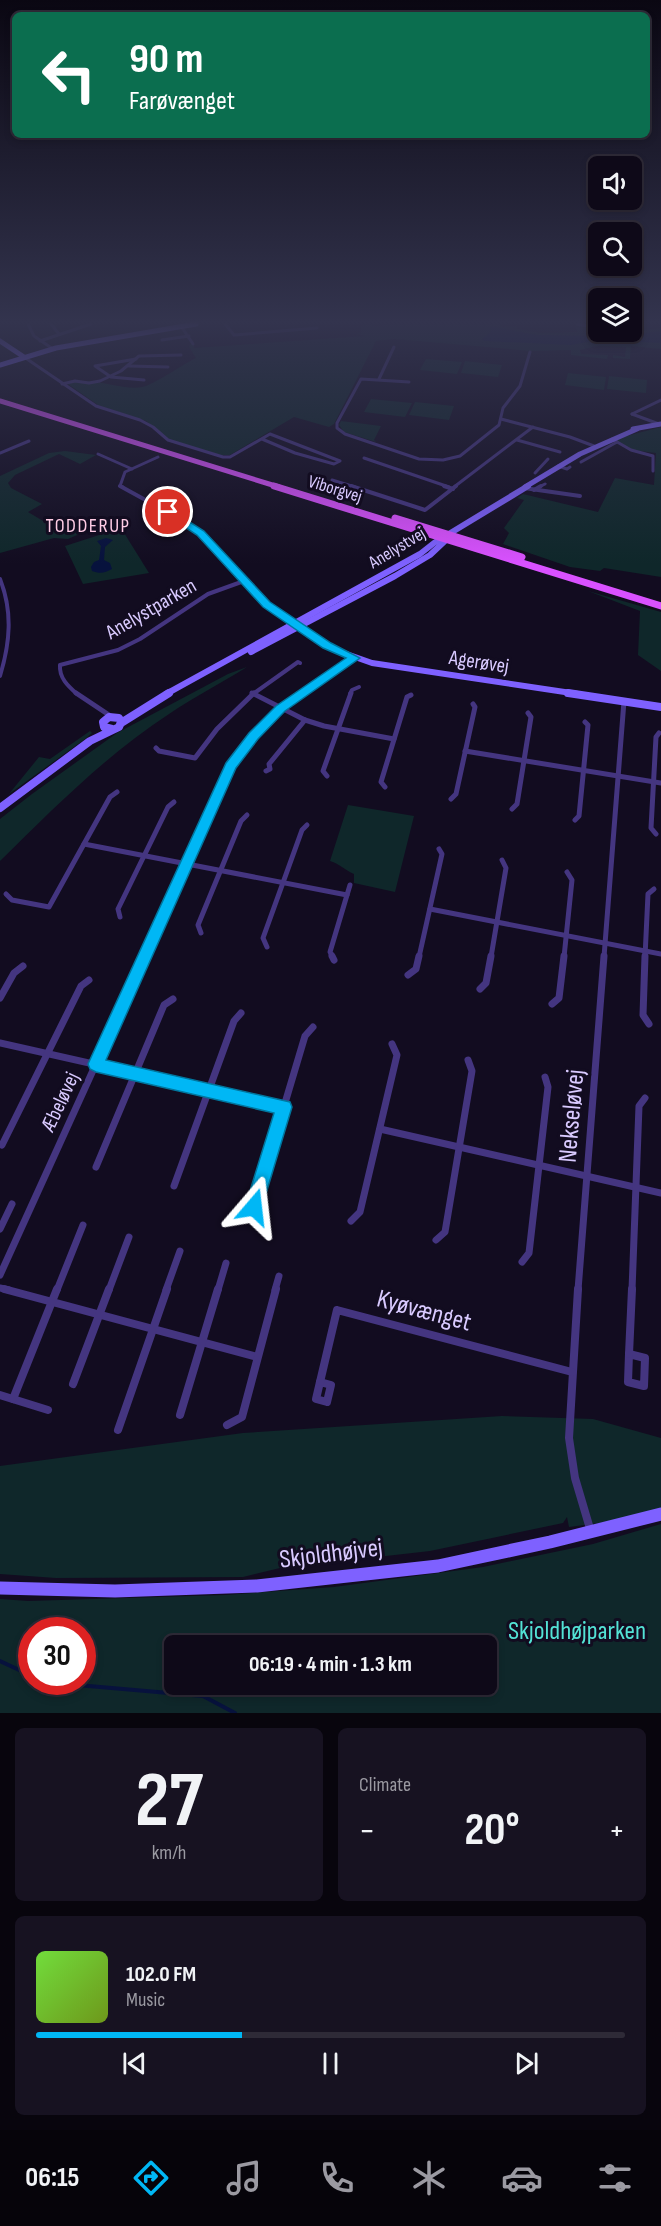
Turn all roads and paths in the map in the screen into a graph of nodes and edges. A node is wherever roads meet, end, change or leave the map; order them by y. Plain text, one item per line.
1 (19, 404) edge
2 (19, 404) edge
3 (93, 404) edge
4 (347, 404) edge
5 (506, 404) edge
6 (653, 404) edge
7 (501, 419) junction
8 (660, 424) edge
9 (533, 427) junction
10 (637, 429) junction
11 (262, 439) junction
12 (517, 440) junction
13 (614, 440) junction
14 (29, 441) dead end
15 (591, 445) junction
16 (306, 446) junction
17 (560, 452) dead end
18 (0, 453) edge
19 (295, 453) junction
20 (98, 454) dead end
21 (158, 457) dead end
22 (364, 458) dead end
23 (548, 459) dead end
24 (581, 462) dead end
25 (542, 465) junction
26 (570, 467) dead end
27 (556, 468) junction
28 (132, 469) junction
29 (653, 471) dead end
30 (535, 473) dead end
31 (332, 480) dead end
32 (546, 484) dead end
33 (524, 488) junction
34 (453, 489) junction
35 (534, 490) junction
36 (580, 496) dead end
37 (446, 538) junction
38 (0, 579) edge
39 (244, 581) junction
40 (661, 602) edge
41 (661, 606) edge
42 (296, 625) junction
43 (355, 658) junction
44 (300, 663) dead end
45 (0, 675) edge
46 (359, 687) dead end
47 (252, 693) junction
48 (411, 695) dead end
49 (624, 701) junction
50 (473, 704) dead end
51 (93, 707) junction
52 (661, 707) edge
53 (280, 708) junction
54 (139, 710) junction
55 (528, 713) dead end
56 (108, 719) junction
57 (305, 720) junction
58 (585, 722) dead end
59 (121, 723) junction
60 (112, 729) junction
61 (338, 729) junction
62 (659, 733) dead end
63 (394, 739) junction
64 (90, 741) junction
65 (156, 748) dead end
66 (465, 751) junction
67 (524, 760) junction
68 (584, 770) junction
69 (266, 771) dead end
70 (327, 776) dead end
71 (618, 776) junction
72 (653, 781) junction
73 (661, 783) edge
74 (385, 787) dead end
75 (117, 792) dead end
76 (451, 799) dead end
77 (174, 802) dead end
78 (0, 808) edge
79 (512, 809) dead end
80 (247, 815) dead end
81 (575, 820) dead end
82 (307, 825) dead end
83 (656, 834) dead end
84 (84, 844) junction
85 (439, 849) dead end
86 (144, 856) junction
87 (502, 860) dead end
88 (185, 864) junction
89 (220, 870) junction
90 (567, 872) dead end
91 (283, 883) junction
92 (350, 885) dead end
93 (654, 889) dead end
94 (6, 894) dead end
95 (347, 895) junction
96 (429, 909) junction
97 (120, 917) dead end
98 (497, 923) junction
99 (201, 933) dead end
100 (566, 936) junction
101 (606, 944) junction
102 (267, 947) dead end
103 (646, 951) junction
104 (661, 954) edge
105 (334, 960) dead end
106 (23, 966) dead end
107 (408, 975) dead end
108 (88, 980) dead end
109 (480, 989) dead end
110 (0, 998) edge
111 (173, 999) dead end
112 (552, 1004) dead end
113 (241, 1013) dead end
114 (649, 1024) dead end
115 (313, 1027) dead end
116 (0, 1043) edge
117 (393, 1044) dead end
118 (48, 1053) junction
119 (468, 1060) dead end
120 (96, 1064) junction
121 (135, 1074) junction
122 (544, 1077) dead end
123 (209, 1090) junction
124 (645, 1098) dead end
125 (284, 1107) junction
126 (380, 1128) junction
127 (2, 1145) dead end
128 (459, 1146) junction
129 (540, 1165) junction
130 (96, 1167) dead end
131 (586, 1176) junction
132 (174, 1186) dead end
133 (636, 1187) junction
134 (661, 1193) edge
135 (12, 1204) dead end
136 (254, 1207) dead end
137 (351, 1221) dead end
138 (83, 1225) dead end
139 (0, 1229) edge
140 (129, 1237) dead end
141 (436, 1240) dead end
142 (180, 1251) dead end
143 (522, 1262) dead end
144 (226, 1263) dead end
145 (0, 1275) edge
146 (279, 1276) dead end
147 (0, 1287) edge
148 (52, 1302) junction
149 (100, 1314) junction
150 (153, 1329) junction
151 (202, 1342) junction
152 (629, 1353) dead end
153 (257, 1357) junction
154 (572, 1372) junction
155 (319, 1382) dead end
156 (73, 1384) dead end
157 (0, 1395) edge
158 (12, 1399) junction
159 (48, 1410) dead end
160 (180, 1414) dead end
161 (227, 1425) dead end
162 (118, 1430) dead end
163 (661, 1514) edge
164 (591, 1532) junction
165 (0, 1588) edge

1 - 37 main road, Viborgvej
2 - 37 main road, Viborgvej
3 - 11 street
4 - 7 street
5 - 7 street
6 - 8 street
7 - 9 street
8 - 10 street
9 - 12 street
9 - 15 street
10 - 13 street
10 - 15 street
11 - 16 street
11 - 19 street
12 - 17 street
12 - 34 street
13 - 15 street
13 - 24 street
13 - 29 street
14 - 18 street
15 - 27 street, Anelystvej
16 - 19 street
16 - 19 street
20 - 28 street
21 - 28 street
22 - 34 street
23 - 25 street
25 - 27 street
25 - 30 street
26 - 27 street
27 - 33 street, Anelystvej
28 - 39 street
31 - 34 street
32 - 35 street
33 - 35 street
33 - 37 street, Anelystvej
35 - 36 street
37 - 40 main road, Viborgvej
37 - 41 main road, Viborgvej
37 - 42 street, Anelystvej
38 - 45 street
39 - 42 street
39 - 51 street, Anelystparken
42 - 43 street, Agerøvej
42 - 54 street, Anelystvej
43 - 49 street, Agerøvej
43 - 53 street, Æbeløvej
44 - 47 street
46 - 61 street
47 - 53 street
47 - 65 street
48 - 63 street
49 - 52 street, Agerøvej
49 - 71 street, Nekseløvej
50 - 66 street
51 - 56 street, Anelystparken
51 - 56 street, Anelystparken
53 - 57 street
53 - 88 street, Æbeløvej
54 - 56 street, Anelystvej
54 - 59 street, Anelystvej
55 - 67 street
56 - 59 street
56 - 60 street
56 - 64 street
57 - 61 street
57 - 69 street
58 - 68 street
59 - 60 street, Anelystvej
60 - 64 street
61 - 63 street
61 - 70 street
62 - 72 street
63 - 74 street
64 - 78 street
66 - 67 street
66 - 76 street
67 - 68 street
67 - 79 street
68 - 71 street
68 - 81 street
71 - 72 street
71 - 101 street, Nekseløvej
72 - 73 street
72 - 83 street
75 - 84 street
77 - 86 street
80 - 89 street
82 - 91 street
84 - 86 street
84 - 94 street
85 - 96 street
86 - 88 street
86 - 97 street
87 - 98 street
88 - 89 street
88 - 120 street, Æbeløvej
89 - 91 street
89 - 99 street
90 - 100 street
91 - 95 street
91 - 102 street
92 - 95 street
93 - 103 street
95 - 105 street
96 - 98 street
96 - 107 street
98 - 100 street
98 - 109 street
100 - 101 street
100 - 112 street
101 - 103 street
101 - 131 street, Nekseløvej
103 - 104 street
103 - 114 street
106 - 110 street
108 - 118 street
111 - 121 street
113 - 123 street
115 - 125 street
116 - 118 street
117 - 126 street
118 - 120 street
118 - 127 street
119 - 128 street
120 - 121 street
120 - 145 street, Æbeløvej
121 - 123 street
121 - 130 street
122 - 129 street
123 - 125 street
123 - 132 street
124 - 133 street
125 - 136 street
126 - 128 street
126 - 137 street
128 - 129 street
128 - 141 street
129 - 131 street
129 - 143 street
131 - 133 street
131 - 154 street, Nekseløvej
133 - 134 street
133 - 152 street
135 - 139 street
138 - 148 street
140 - 149 street
142 - 150 street
144 - 151 street
146 - 153 street
147 - 148 street
148 - 149 street
148 - 158 street
149 - 150 street
149 - 156 street
150 - 151 street
150 - 162 street
151 - 153 street
151 - 160 street
153 - 161 street
154 - 155 street, Kyøvænget
154 - 164 street, Nekseløvej
157 - 158 street
158 - 159 street
163 - 164 street, Skjoldhøjvej
164 - 165 street, Skjoldhøjvej

